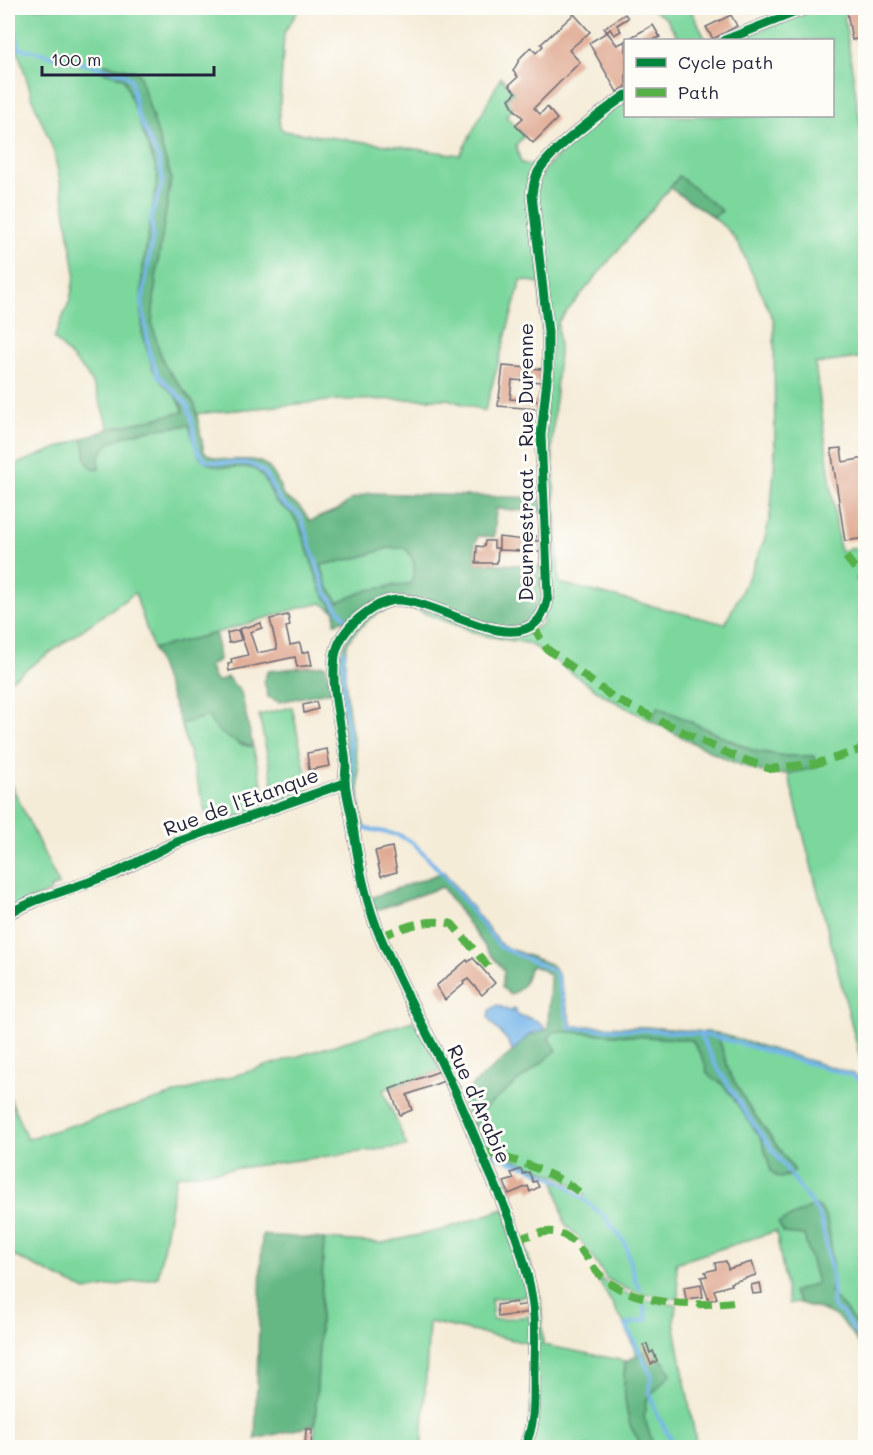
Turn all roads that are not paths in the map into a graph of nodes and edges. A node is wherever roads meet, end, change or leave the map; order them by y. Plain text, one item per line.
1 (806, 8) edge
2 (728, 39) edge
3 (624, 96) edge
4 (345, 632) joint
5 (345, 783) junction
6 (8, 913) edge
7 (524, 1448) edge

1 - 2 street
3 - 4 street, Deurnestraat - Rue Durenne
4 - 5 street, Rue de l'Etanque
5 - 6 street, Rue de l'Etanque
5 - 7 street, Rue d'Arabie

